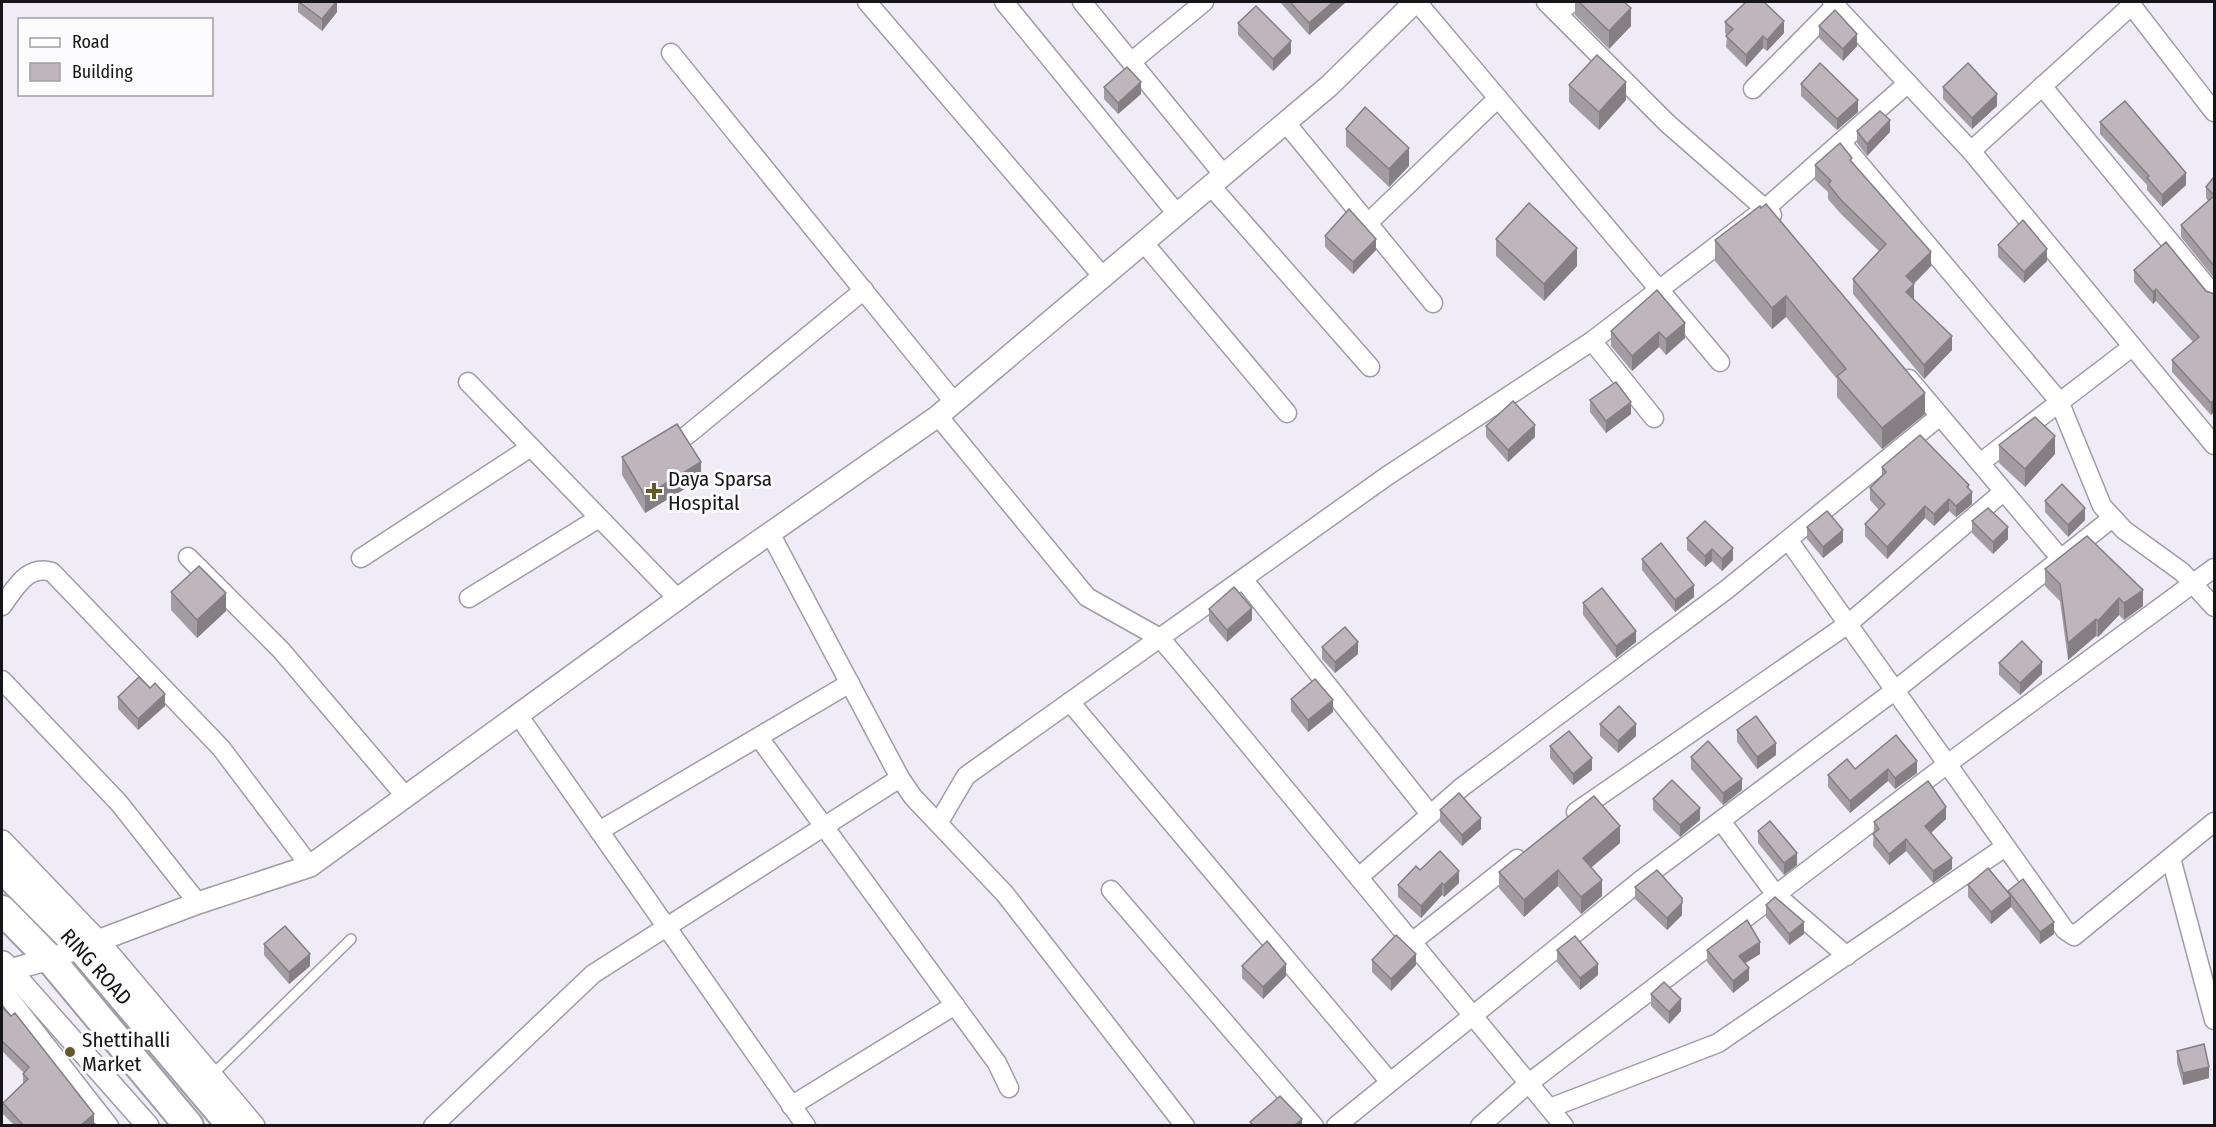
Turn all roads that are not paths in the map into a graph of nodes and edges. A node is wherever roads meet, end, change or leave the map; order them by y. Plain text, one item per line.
1 (867, 2) edge
2 (1004, 2) edge
3 (1082, 2) edge
4 (1204, 2) edge
5 (1416, 2) edge
6 (1572, 2) edge
7 (1834, 3) edge
8 (2130, 3) edge
9 (1552, 8) edge
10 (671, 53) dead end
11 (1131, 62) junction
12 (1908, 83) junction
13 (2042, 86) junction
14 (1753, 89) dead end
15 (1498, 98) junction
16 (2214, 112) edge
17 (1286, 123) junction
18 (1841, 142) junction
19 (1971, 151) junction
20 (1217, 180) junction
21 (1766, 208) junction
22 (1177, 214) junction
23 (1368, 223) junction
24 (1781, 226) edge
25 (1144, 243) junction
26 (1104, 278) junction
27 (1659, 287) junction
28 (864, 290) junction
29 (2214, 295) edge
30 (1433, 303) dead end
31 (1592, 341) junction
32 (2132, 347) junction
33 (1720, 362) dead end
34 (1895, 362) edge
35 (1370, 367) dead end
36 (468, 382) dead end
37 (2059, 401) junction
38 (954, 402) junction
39 (1287, 413) dead end
40 (938, 416) junction
41 (1940, 416) junction
42 (1654, 418) dead end
43 (686, 436) edge
44 (2214, 444) edge
45 (531, 447) junction
46 (1980, 463) junction
47 (2003, 492) junction
48 (599, 518) junction
49 (2111, 519) junction
50 (770, 533) junction
51 (1789, 542) junction
52 (188, 557) dead end
53 (361, 558) dead end
54 (2061, 559) junction
55 (2214, 568) edge
56 (1243, 579) junction
57 (2193, 583) junction
58 (469, 598) dead end
59 (678, 599) junction
60 (2, 606) edge
61 (2214, 607) edge
62 (1848, 624) junction
63 (1160, 639) junction
64 (2, 680) edge
65 (850, 683) junction
66 (1894, 691) junction
67 (1070, 702) junction
68 (518, 715) junction
69 (760, 739) junction
70 (1946, 765) junction
71 (900, 777) junction
72 (406, 797) junction
73 (1430, 814) junction
74 (1720, 821) junction
75 (939, 822) junction
76 (2214, 822) edge
77 (1561, 824) edge
78 (824, 826) junction
79 (599, 831) junction
80 (2, 841) edge
81 (1533, 846) edge
82 (2006, 848) junction
83 (2171, 858) junction
84 (310, 867) junction
85 (2, 868) edge
86 (1359, 878) junction
87 (1111, 890) dead end
88 (1776, 895) junction
89 (198, 903) junction
90 (2, 910) edge
91 (666, 928) junction
92 (351, 939) dead end
93 (1412, 942) junction
94 (89, 945) junction
95 (1847, 956) junction
96 (50, 959) junction
97 (3, 973) edge
98 (955, 1005) junction
99 (1473, 1015) junction
100 (2214, 1020) edge
101 (211, 1076) junction
102 (1390, 1082) junction
103 (1529, 1083) junction
104 (1009, 1088) dead end
105 (791, 1106) junction
106 (1550, 1108) junction
107 (109, 1125) edge
108 (148, 1125) edge
109 (189, 1125) edge
110 (232, 1125) edge
111 (254, 1125) edge
112 (433, 1125) edge
113 (806, 1125) edge
114 (1185, 1125) edge
115 (1314, 1125) edge
116 (1336, 1125) edge
117 (1480, 1125) edge
118 (1564, 1125) edge

1 - 26 street
2 - 22 street
3 - 11 street
4 - 11 street
5 - 15 street
5 - 17 street
6 - 9 street
7 - 12 street
7 - 14 street
8 - 13 street
8 - 16 street
9 - 21 street
10 - 28 street
11 - 20 street
12 - 18 street
12 - 19 street
13 - 19 street
13 - 29 street
15 - 23 street
15 - 27 street
17 - 20 street
17 - 23 street
18 - 21 street
18 - 37 street
19 - 32 street
20 - 22 street
20 - 35 street
21 - 24 street
21 - 27 street
22 - 25 street
23 - 30 street
25 - 26 street
25 - 39 street
26 - 38 street
27 - 31 street
27 - 33 street
28 - 38 street
28 - 43 street
31 - 42 street
31 - 56 street
32 - 37 street
32 - 44 street
34 - 41 street
36 - 45 street
37 - 46 street
37 - 49 street
38 - 40 street
40 - 50 street
40 - 63 street
41 - 46 street
41 - 51 street
45 - 48 street
45 - 53 street
46 - 47 street
47 - 54 street
47 - 62 street
48 - 58 street
48 - 59 street
49 - 54 street
49 - 57 street
50 - 59 street
50 - 65 street
51 - 62 street
51 - 73 street
52 - 72 street
54 - 66 street
55 - 57 street
56 - 63 street
56 - 73 street
57 - 61 street
57 - 70 street
59 - 68 street
60 - 84 street
62 - 66 street
62 - 77 street
63 - 67 street
63 - 86 street
64 - 89 street
65 - 69 street
65 - 71 street
66 - 70 street
66 - 74 street
67 - 75 street
67 - 102 street
68 - 72 street
68 - 79 street
69 - 78 street
69 - 79 street
70 - 82 street
70 - 88 street
71 - 75 street
71 - 78 street
72 - 84 street
73 - 86 street
74 - 88 street
74 - 99 street
75 - 114 street
76 - 83 street
78 - 91 street
78 - 98 street
79 - 91 street
80 - 94 street
81 - 93 street
82 - 83 street
82 - 95 street
83 - 100 street
84 - 89 street
85 - 94 highway, RING ROAD
86 - 93 street
87 - 115 street
88 - 95 street
88 - 103 street
89 - 94 street
90 - 96 highway, RING ROAD
91 - 105 street
91 - 112 street
92 - 101 lane
93 - 99 street
94 - 96 street
94 - 101 street
94 - 110 highway, RING ROAD
95 - 106 street
96 - 97 street
96 - 109 highway, RING ROAD
97 - 107 street
97 - 108 street
98 - 104 street
98 - 105 street
99 - 102 street
99 - 103 street
101 - 111 street
102 - 116 street
103 - 106 street
103 - 117 street
105 - 113 street
106 - 118 street

